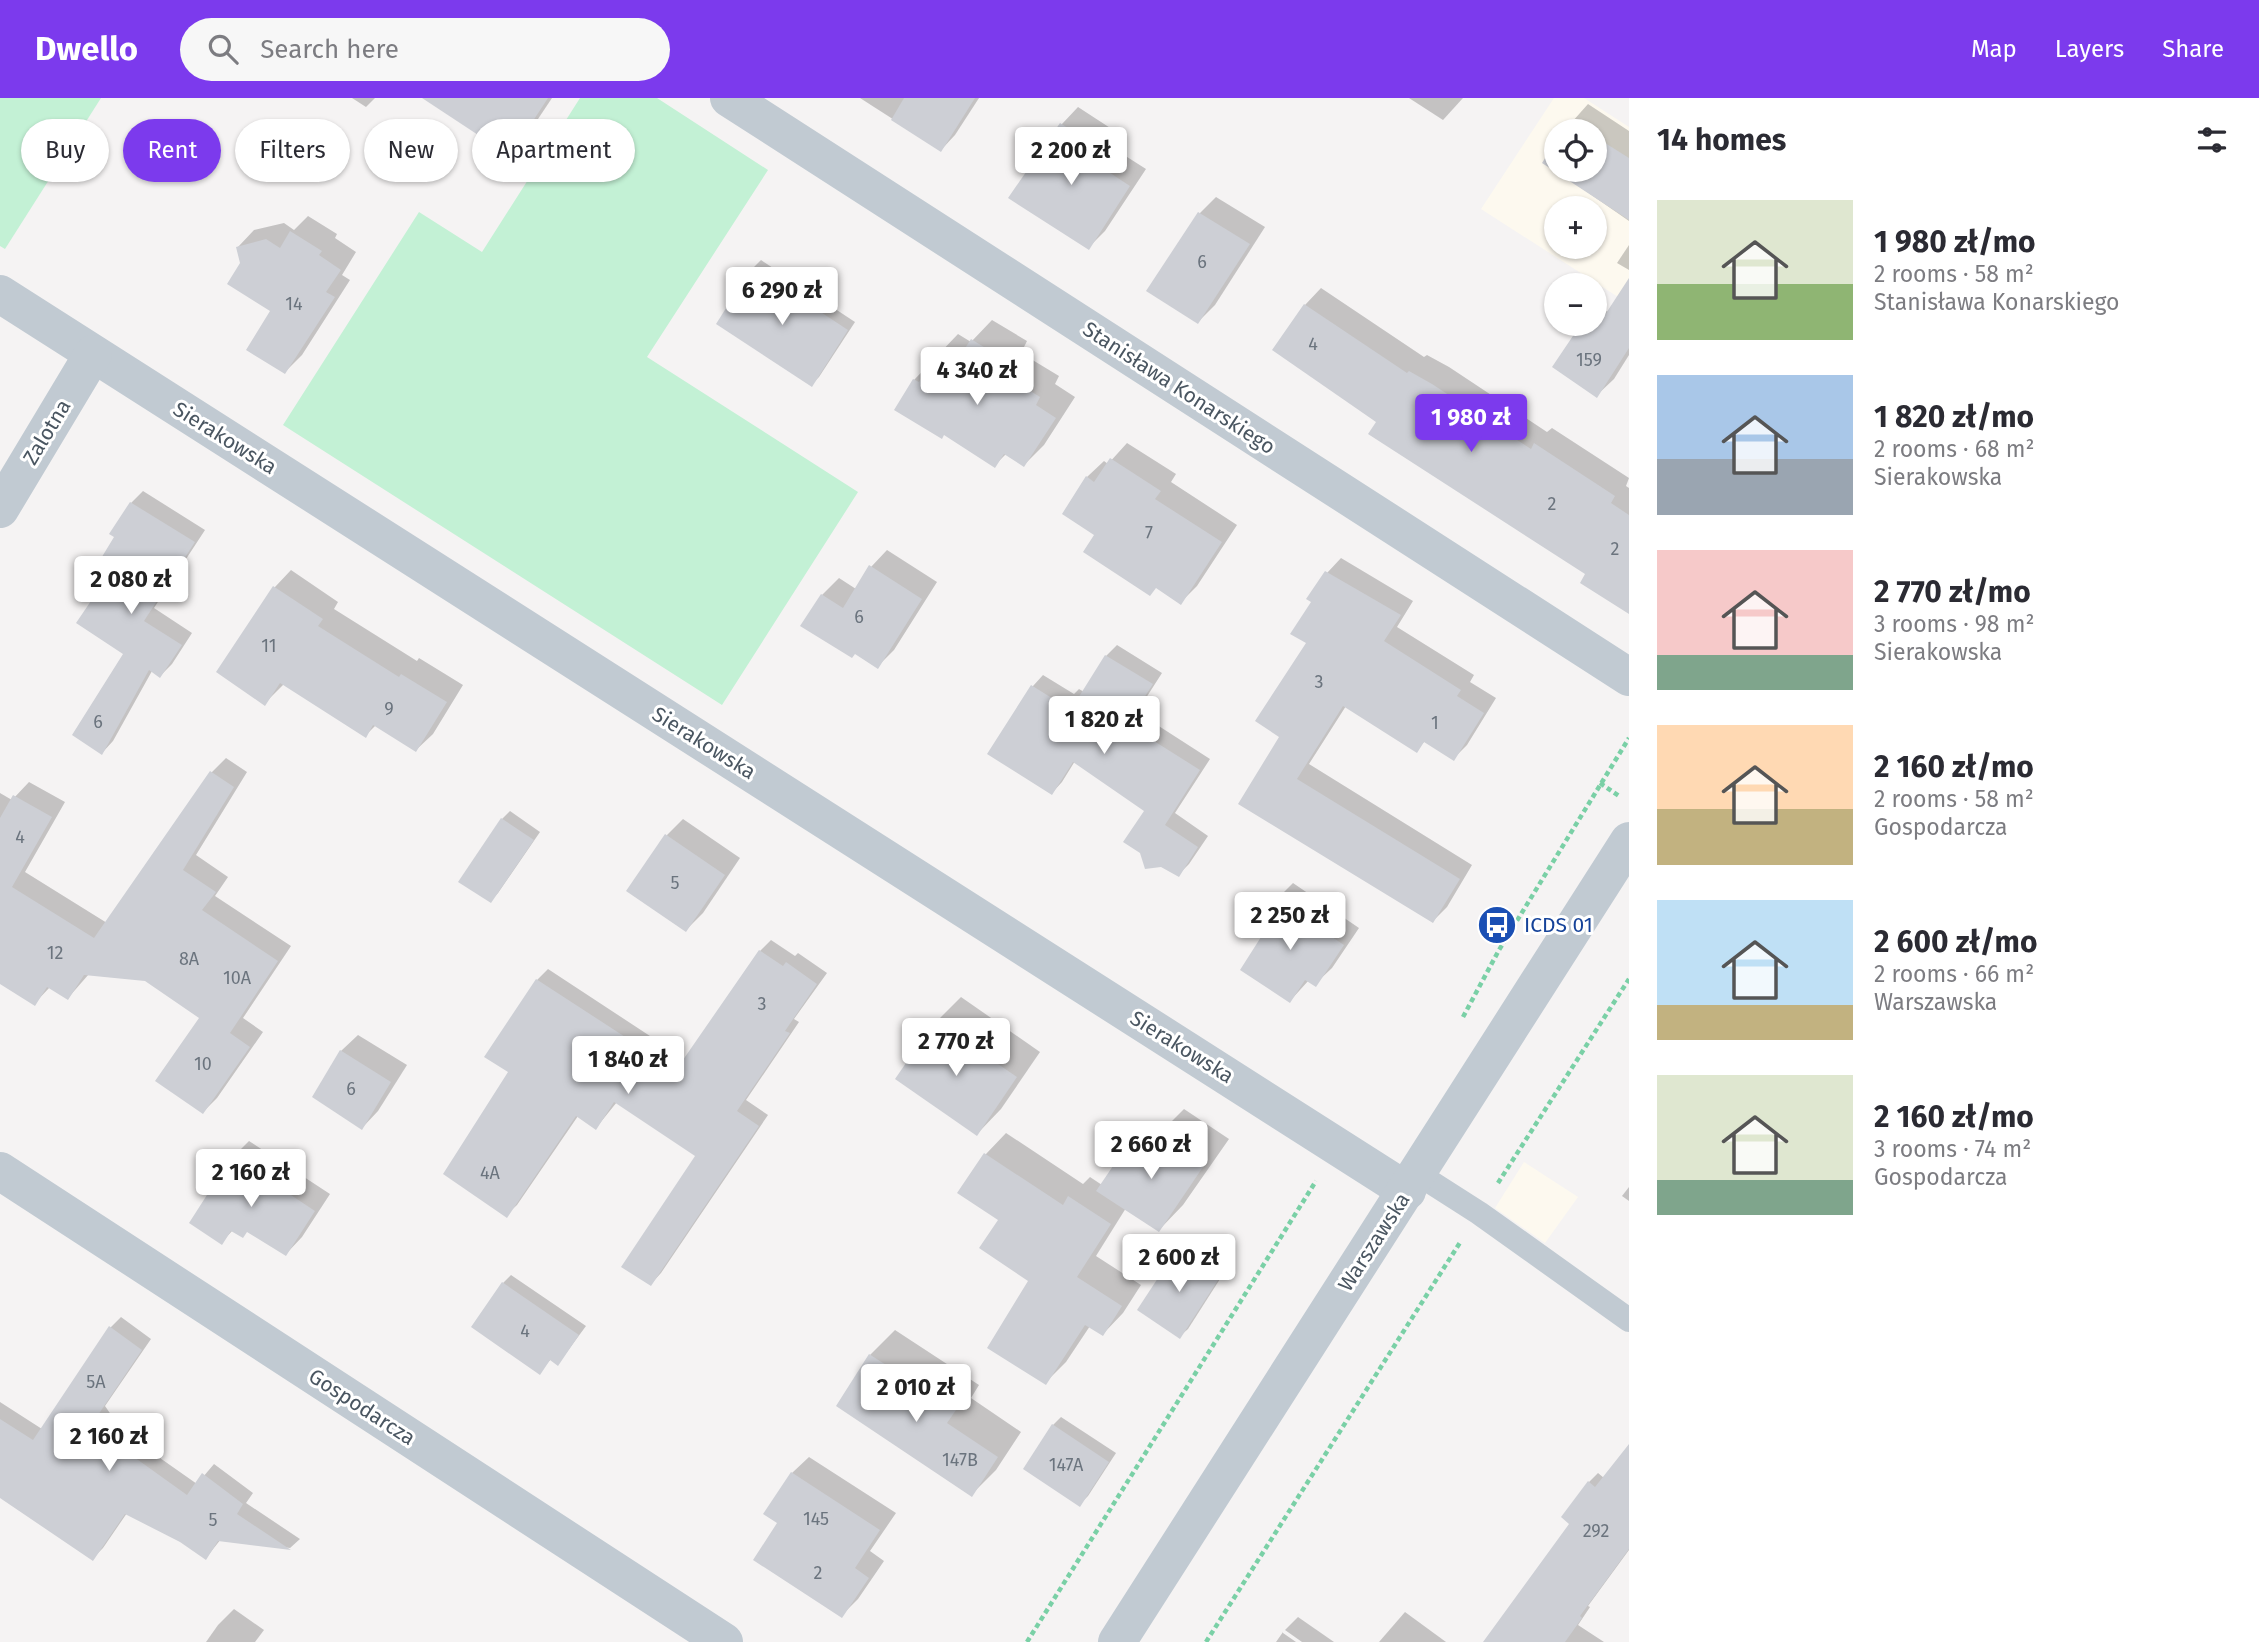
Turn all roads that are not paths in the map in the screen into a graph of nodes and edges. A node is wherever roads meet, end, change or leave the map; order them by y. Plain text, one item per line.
1 (730, 98) edge
2 (0, 294) edge
3 (93, 354) junction
4 (0, 509) edge
5 (1629, 677) edge
6 (1629, 841) edge
7 (0, 1171) edge
8 (1412, 1182) junction
9 (1629, 1320) edge
10 (724, 1642) edge
11 (1117, 1642) edge

1 - 5 street, Stanisława Konarskiego
2 - 3 street, Sierakowska
3 - 4 street, Zalotna
3 - 8 street, Sierakowska
6 - 8 street, Warszawska
7 - 10 street, Gospodarcza
8 - 9 lane
8 - 11 street, Warszawska

